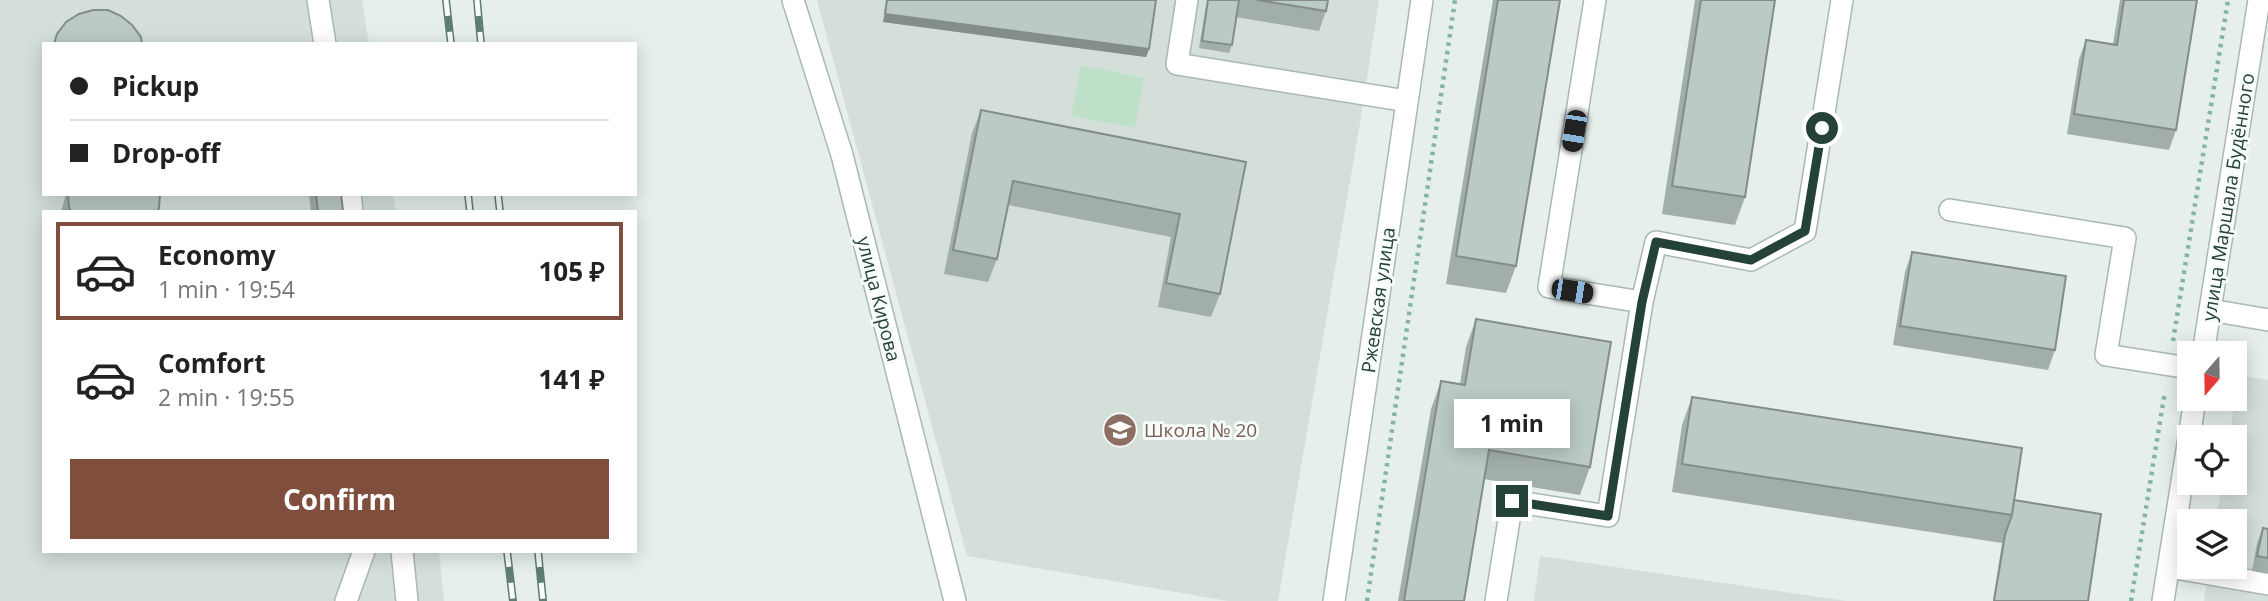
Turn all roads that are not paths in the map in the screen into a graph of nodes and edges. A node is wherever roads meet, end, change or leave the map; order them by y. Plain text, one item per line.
1 (318, 0) edge
2 (793, 0) edge
3 (1187, 0) edge
4 (1422, 0) edge
5 (1595, 0) edge
6 (1842, 0) edge
7 (2259, 0) edge
8 (325, 42) edge
9 (1407, 101) junction
10 (1950, 210) dead end
11 (1642, 302) junction
12 (2210, 310) junction
13 (2268, 320) edge
14 (2205, 341) edge
15 (2177, 366) edge
16 (2180, 495) edge
17 (363, 553) edge
18 (402, 553) edge
19 (2168, 567) junction
20 (2268, 584) edge
21 (346, 601) edge
22 (407, 601) edge
23 (956, 601) edge
24 (1334, 601) edge
25 (1496, 601) edge
26 (2163, 601) edge

1 - 8 street
2 - 23 street, улица Кирова
3 - 9 street
4 - 9 street, Ржевская улица
5 - 11 street
6 - 11 street
7 - 12 street, улица Маршала Будённого
9 - 24 street, Ржевская улица
10 - 15 street
11 - 25 street
12 - 13 street
12 - 14 street, улица Маршала Будённого
16 - 19 street
17 - 21 street
18 - 22 street
19 - 20 street
19 - 26 street

